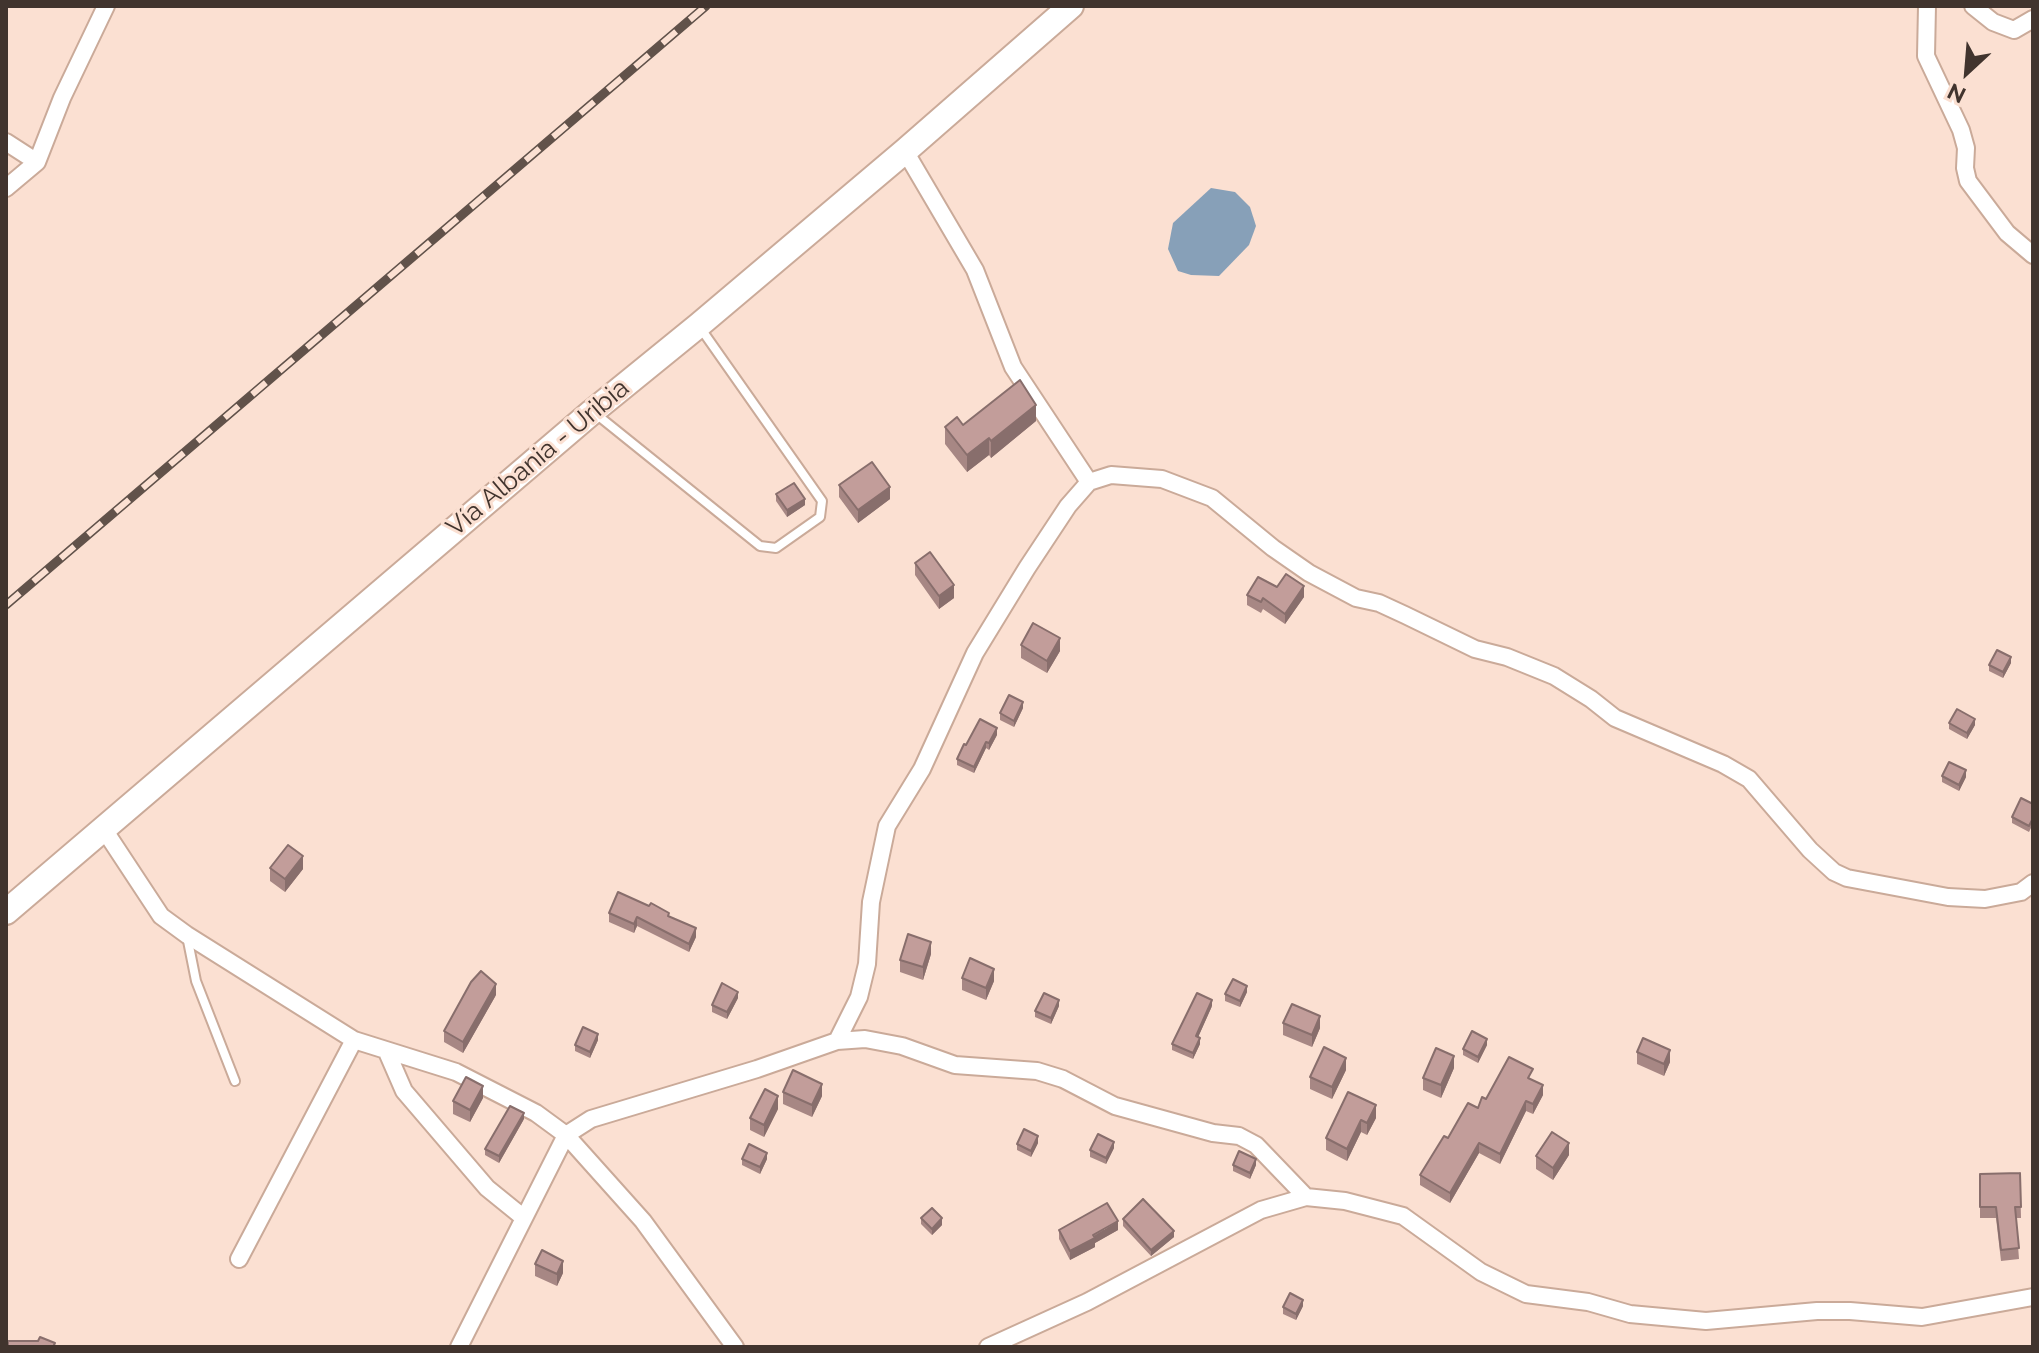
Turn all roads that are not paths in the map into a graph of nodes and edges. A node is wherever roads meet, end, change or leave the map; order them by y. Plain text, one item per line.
1 (106, 6) edge
2 (1071, 6) edge
3 (1927, 6) edge
4 (1973, 6) edge
5 (2033, 19) edge
6 (6, 142) edge
7 (905, 151) junction
8 (37, 162) junction
9 (6, 188) edge
10 (2033, 255) edge
11 (699, 325) junction
12 (592, 412) junction
13 (1089, 482) junction
14 (103, 828) junction
15 (2033, 883) edge
16 (6, 912) edge
17 (187, 935) junction
18 (354, 1040) junction
19 (837, 1041) junction
20 (387, 1052) junction
21 (235, 1081) dead end
22 (566, 1135) junction
23 (1306, 1197) junction
24 (524, 1218) junction
25 (239, 1259) dead end
26 (2033, 1297) edge
27 (459, 1347) edge
28 (735, 1347) edge
29 (988, 1347) edge

1 - 8 street
2 - 7 main road, Vía Albania - Uribia
3 - 10 street
4 - 5 street
6 - 8 street
7 - 11 main road, Vía Albania - Uribia
7 - 13 street
8 - 9 street
11 - 12 main road, Vía Albania - Uribia
11 - 12 lane
12 - 14 main road, Vía Albania - Uribia
13 - 15 street
13 - 19 street
14 - 16 main road, Vía Albania - Uribia
14 - 17 street
17 - 18 street
17 - 21 lane
18 - 20 street
18 - 25 street
19 - 22 street
19 - 23 street
20 - 22 street
20 - 24 street
22 - 24 street
22 - 28 street
23 - 26 street
23 - 29 street
24 - 27 street

